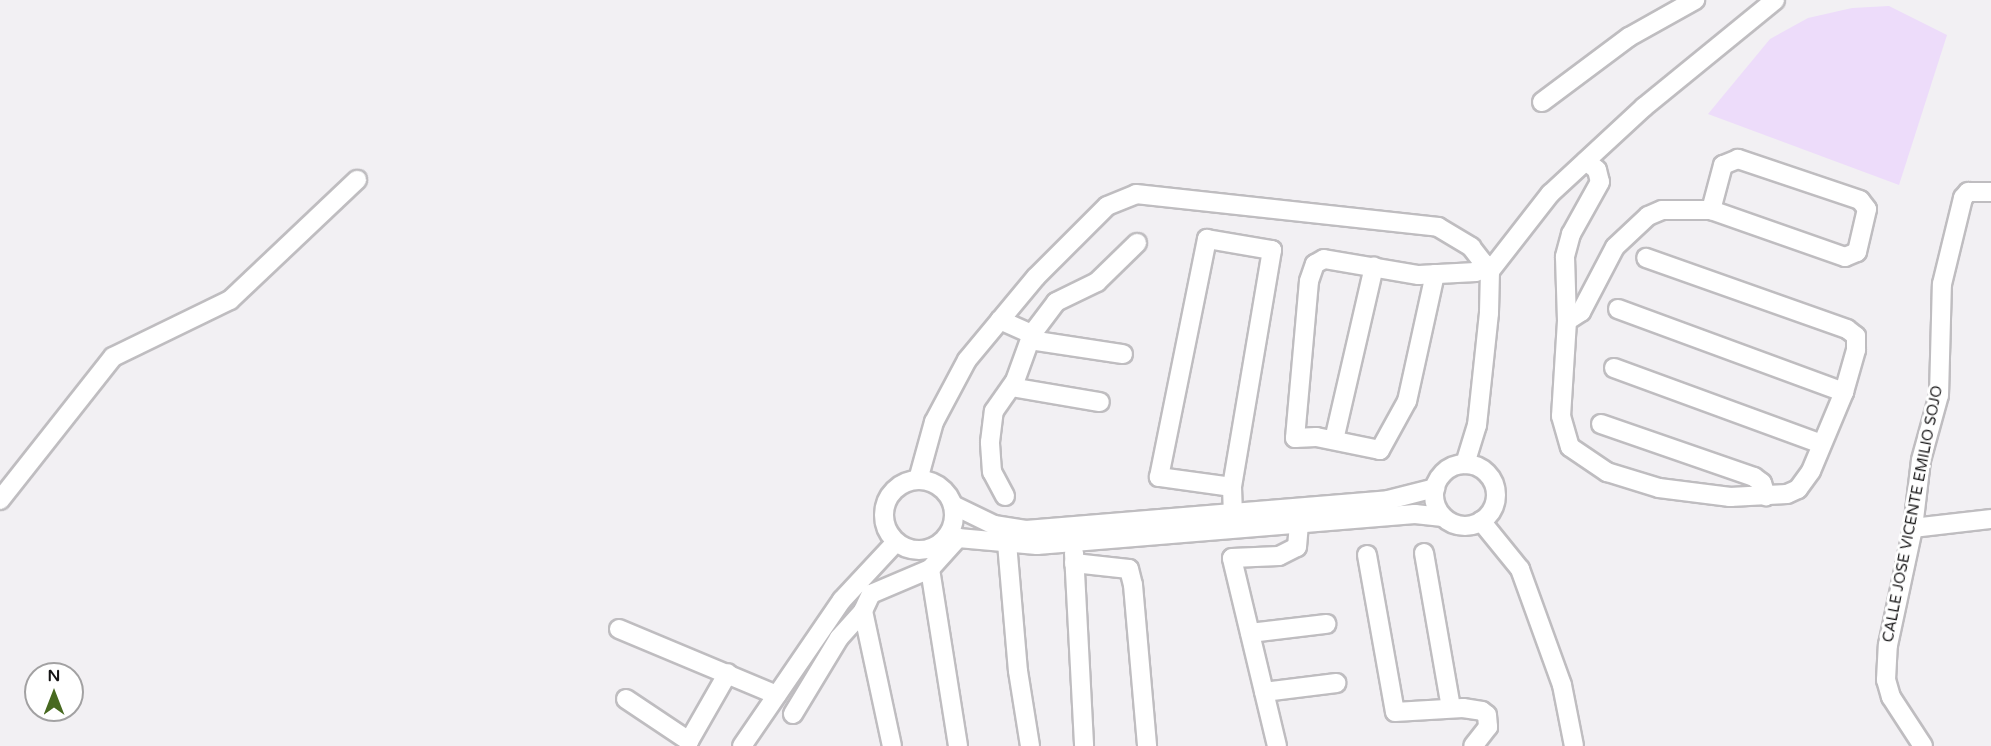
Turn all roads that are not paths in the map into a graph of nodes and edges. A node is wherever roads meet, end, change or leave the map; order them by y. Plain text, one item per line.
1 (1695, 0) edge
2 (1775, 0) edge
3 (1542, 102) dead end
4 (1586, 161) junction
5 (357, 180) dead end
6 (1991, 192) edge
7 (1711, 210) junction
8 (1137, 243) dead end
9 (1646, 258) dead end
10 (1374, 267) junction
11 (1487, 267) junction
12 (1435, 274) junction
13 (1618, 309) dead end
14 (1000, 320) junction
15 (1567, 321) junction
16 (1031, 337) junction
17 (1124, 354) dead end
18 (1614, 368) dead end
19 (1011, 387) junction
20 (1844, 392) junction
21 (1100, 402) dead end
22 (1600, 424) dead end
23 (1334, 440) junction
24 (1822, 444) junction
25 (1465, 464) junction
26 (918, 480) junction
27 (1232, 487) junction
28 (1435, 488) junction
29 (1005, 496) dead end
30 (1766, 496) junction
31 (0, 500) edge
32 (953, 505) junction
33 (1233, 514) junction
34 (1443, 516) junction
35 (1991, 519) edge
36 (1481, 521) junction
37 (1299, 524) junction
38 (1913, 528) junction
39 (952, 537) junction
40 (896, 542) junction
41 (1007, 543) junction
42 (1073, 543) junction
43 (1424, 553) dead end
44 (1367, 555) dead end
45 (1074, 563) junction
46 (930, 568) junction
47 (863, 611) junction
48 (1326, 624) dead end
49 (619, 629) dead end
50 (1250, 633) junction
51 (728, 673) junction
52 (1336, 683) dead end
53 (1264, 692) junction
54 (777, 695) junction
55 (626, 699) dead end
56 (1451, 708) junction
57 (793, 714) dead end
58 (741, 746) edge
59 (892, 746) edge
60 (958, 746) edge
61 (1030, 746) edge
62 (1084, 746) edge
63 (1147, 746) edge
64 (1277, 746) edge
65 (1473, 746) edge
66 (1574, 746) edge
67 (1923, 746) edge

1 - 3 street
2 - 4 street
4 - 11 street
4 - 15 street
5 - 31 street
6 - 38 street, CALLE JOSE VICENTE EMILIO SOJO
7 - 7 street
7 - 15 street
8 - 16 street
9 - 20 street
10 - 12 street
10 - 23 street
10 - 23 street
11 - 12 street
11 - 14 street
11 - 25 street
12 - 23 street
13 - 20 street
14 - 16 street
14 - 26 street
15 - 30 street
16 - 17 street
16 - 19 street
18 - 24 street
19 - 21 street
19 - 29 street
20 - 24 street
22 - 30 street
24 - 30 street
25 - 28 street
25 - 36 street
26 - 32 street
26 - 40 street
27 - 27 street
27 - 33 street
28 - 33 street
28 - 34 street
32 - 33 street
32 - 39 street
34 - 36 street
34 - 37 street
35 - 38 street
36 - 66 street
37 - 42 street
37 - 50 street
38 - 67 street, CALLE JOSE VICENTE EMILIO SOJO
39 - 40 street
39 - 41 street
39 - 46 street
40 - 54 street
41 - 42 street
41 - 61 street
42 - 45 street
43 - 56 street
44 - 56 street
45 - 62 street
45 - 63 street
46 - 47 street
46 - 60 street
47 - 57 street
47 - 59 street
48 - 50 street
49 - 51 street
50 - 53 street
51 - 54 street
51 - 55 street
52 - 53 street
53 - 64 street
54 - 58 street
56 - 65 street

